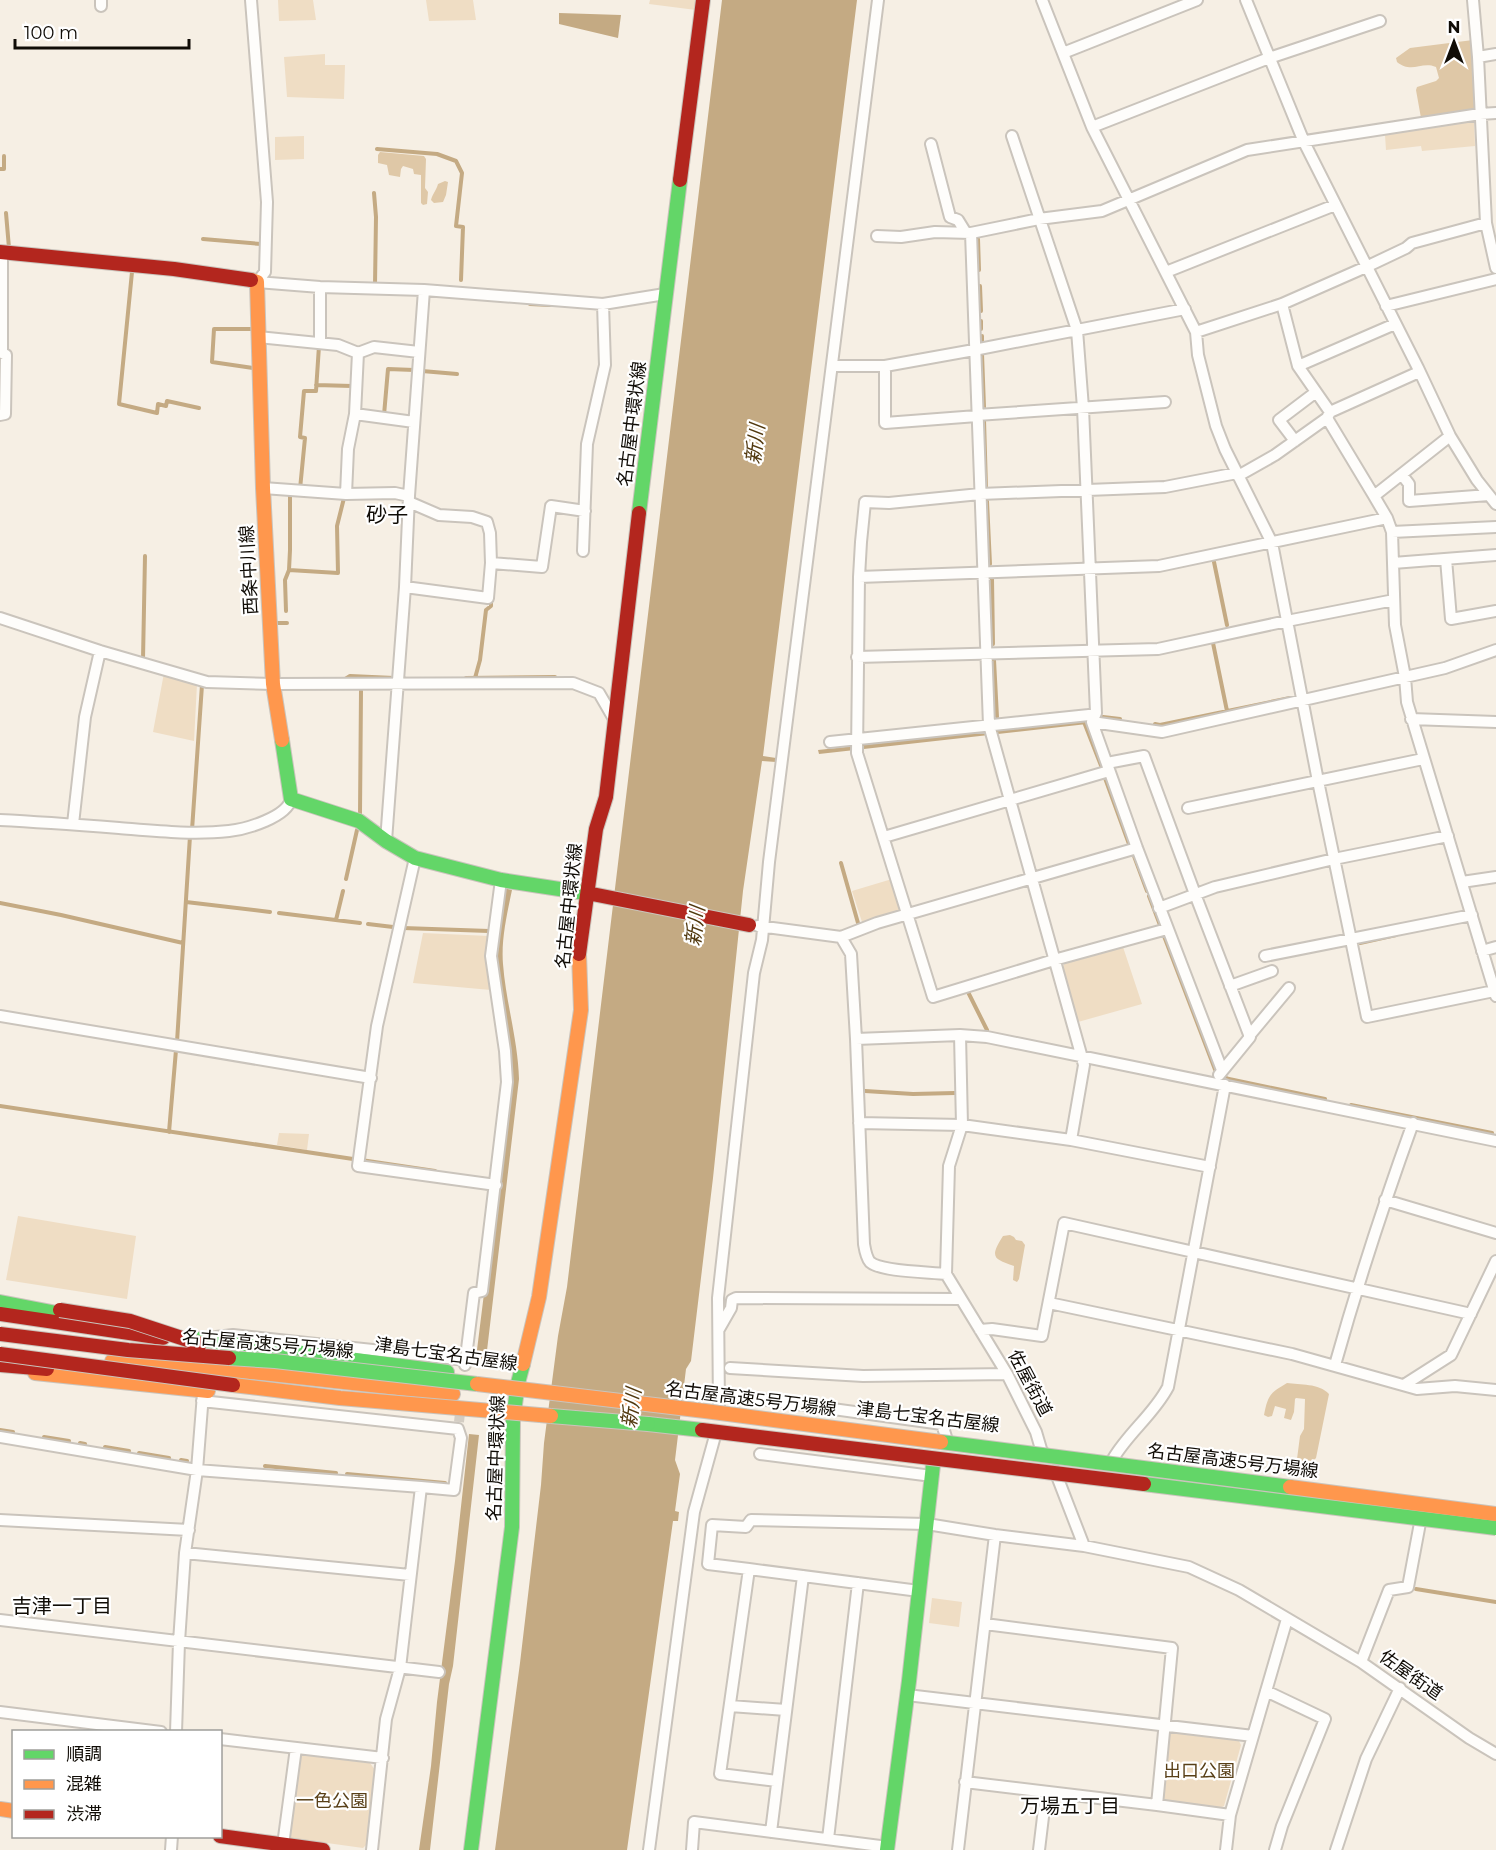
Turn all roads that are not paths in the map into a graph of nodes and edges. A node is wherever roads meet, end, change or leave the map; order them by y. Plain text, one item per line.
1 (251, 0) edge
2 (703, 0) edge
3 (878, 0) edge
4 (1042, 0) edge
5 (1197, 0) edge
6 (1246, 0) edge
7 (1473, 0) edge
8 (1380, 21) dead end
9 (1063, 53) junction
10 (1496, 54) edge
11 (1478, 57) junction
12 (1269, 58) junction
13 (1496, 113) edge
14 (1480, 114) junction
15 (1092, 127) junction
16 (1012, 136) dead end
17 (1304, 142) junction
18 (931, 144) dead end
19 (1496, 169) edge
20 (1483, 170) junction
21 (1129, 198) junction
22 (1335, 205) junction
23 (1040, 219) junction
24 (1490, 224) edge
25 (968, 233) junction
26 (877, 236) dead end
27 (1, 252) edge
28 (1366, 267) junction
29 (1496, 268) edge
30 (1166, 272) junction
31 (1496, 279) edge
32 (257, 282) junction
33 (320, 287) junction
34 (423, 290) junction
35 (665, 294) junction
36 (603, 304) junction
37 (1281, 304) junction
38 (1386, 306) junction
39 (1185, 309) junction
40 (1395, 324) junction
41 (1077, 330) junction
42 (1196, 332) junction
43 (258, 337) junction
44 (320, 342) junction
45 (974, 350) junction
46 (419, 352) junction
47 (358, 353) junction
48 (832, 366) junction
49 (885, 366) junction
50 (1298, 366) junction
51 (1419, 372) junction
52 (1316, 392) junction
53 (1165, 402) dead end
54 (1083, 408) junction
55 (355, 414) junction
56 (0, 415) edge
57 (1328, 415) junction
58 (978, 416) junction
59 (414, 422) junction
60 (1450, 436) junction
61 (1295, 441) junction
62 (1237, 474) junction
63 (1402, 475) junction
64 (263, 488) junction
65 (1086, 491) junction
66 (346, 494) junction
67 (980, 494) junction
68 (1374, 496) junction
69 (409, 499) junction
70 (1493, 500) edge
71 (585, 511) junction
72 (1387, 518) junction
73 (1496, 527) edge
74 (1392, 532) junction
75 (1272, 543) junction
76 (584, 551) dead end
77 (1496, 555) edge
78 (1446, 559) junction
79 (491, 563) junction
80 (1393, 563) junction
81 (1090, 569) junction
82 (984, 572) junction
83 (859, 577) junction
84 (405, 587) junction
85 (1394, 600) junction
86 (1496, 611) edge
87 (0, 618) edge
88 (1287, 621) junction
89 (1496, 650) edge
90 (100, 651) junction
91 (1093, 651) junction
92 (987, 654) junction
93 (857, 657) junction
94 (1405, 677) junction
95 (273, 684) junction
96 (397, 684) junction
97 (1303, 701) junction
98 (1094, 717) junction
99 (614, 719) junction
100 (1412, 719) junction
101 (1496, 722) edge
102 (990, 731) junction
103 (830, 742) dead end
104 (857, 745) junction
105 (1423, 759) junction
106 (1108, 767) junction
107 (1318, 781) junction
108 (291, 799) junction
109 (1009, 800) junction
110 (1188, 808) dead end
111 (0, 820) edge
112 (73, 824) junction
113 (1448, 836) junction
114 (884, 837) junction
115 (386, 841) junction
116 (1137, 848) junction
117 (415, 858) junction
118 (1334, 859) junction
119 (1496, 877) edge
120 (1032, 879) junction
121 (501, 880) junction
122 (1462, 882) junction
123 (587, 893) junction
124 (1195, 894) junction
125 (1159, 908) junction
126 (907, 914) junction
127 (1472, 915) junction
128 (749, 925) joint
129 (763, 927) junction
130 (1167, 929) junction
131 (841, 937) junction
132 (1351, 939) junction
133 (1496, 947) edge
134 (1482, 951) junction
135 (1265, 956) dead end
136 (1054, 960) junction
137 (1272, 971) dead end
138 (1230, 986) junction
139 (1289, 988) dead end
140 (1495, 994) edge
141 (0, 1016) edge
142 (960, 1035) junction
143 (1250, 1036) junction
144 (856, 1039) junction
145 (1082, 1057) junction
146 (1222, 1070) junction
147 (370, 1078) junction
148 (1220, 1084) junction
149 (859, 1123) junction
150 (1413, 1123) junction
151 (962, 1125) junction
152 (1495, 1138) edge
153 (1071, 1140) junction
154 (1210, 1167) junction
155 (496, 1185) junction
156 (1385, 1200) junction
157 (1496, 1233) edge
158 (1193, 1251) junction
159 (1496, 1261) edge
160 (946, 1274) junction
161 (1357, 1287) junction
162 (960, 1299) junction
163 (0, 1302) edge
164 (1049, 1303) junction
165 (0, 1314) edge
166 (1471, 1314) junction
167 (980, 1330) junction
168 (718, 1331) junction
169 (1179, 1331) junction
170 (0, 1334) edge
171 (198, 1342) junction
172 (0, 1348) edge
173 (0, 1354) edge
174 (275, 1360) junction
175 (1335, 1365) junction
176 (0, 1367) edge
177 (730, 1368) dead end
178 (1007, 1374) junction
179 (518, 1383) junction
180 (1404, 1385) junction
181 (1496, 1390) edge
182 (204, 1392) junction
183 (738, 1396) dead end
184 (712, 1407) junction
185 (520, 1419) junction
186 (648, 1424) junction
187 (708, 1435) junction
188 (0, 1437) edge
189 (946, 1437) junction
190 (1041, 1449) junction
191 (760, 1454) dead end
192 (1113, 1459) junction
193 (197, 1470) junction
194 (932, 1470) junction
195 (1059, 1478) junction
196 (421, 1487) junction
197 (1496, 1505) edge
198 (1496, 1514) edge
199 (0, 1520) edge
200 (1420, 1523) junction
201 (927, 1524) junction
202 (189, 1530) junction
203 (1496, 1531) edge
204 (995, 1535) junction
205 (1084, 1546) junction
206 (185, 1552) junction
207 (749, 1569) junction
208 (410, 1575) junction
209 (803, 1576) junction
210 (858, 1583) junction
211 (919, 1591) junction
212 (1287, 1618) junction
213 (0, 1620) edge
214 (985, 1624) junction
215 (179, 1642) junction
216 (1361, 1662) junction
217 (400, 1668) junction
218 (439, 1672) dead end
219 (1400, 1688) junction
220 (1266, 1690) junction
221 (907, 1695) junction
222 (974, 1704) junction
223 (730, 1706) junction
224 (786, 1710) junction
225 (0, 1712) edge
226 (1166, 1726) junction
227 (153, 1730) edge
228 (176, 1730) edge
229 (1253, 1736) junction
230 (222, 1739) edge
231 (296, 1748) junction
232 (1496, 1754) edge
233 (383, 1758) junction
234 (777, 1780) junction
235 (965, 1782) junction
236 (1046, 1792) junction
237 (1157, 1805) junction
238 (1230, 1815) junction
239 (771, 1832) junction
240 (222, 1836) edge
241 (828, 1839) junction
242 (283, 1845) junction
243 (266, 1846) edge
244 (888, 1848) edge
245 (323, 1850) edge
246 (372, 1850) edge
247 (471, 1850) edge
248 (650, 1850) edge
249 (692, 1850) edge
250 (958, 1850) edge
251 (1039, 1850) edge
252 (1226, 1850) edge
253 (1275, 1850) edge
254 (1336, 1850) edge

1 - 32 street
2 - 35 main road, 名古屋中環状線
3 - 48 street
4 - 9 street
5 - 9 street
6 - 12 street
7 - 11 street
8 - 12 street
9 - 15 street
10 - 11 street
11 - 14 street
12 - 15 street
12 - 17 street
13 - 14 street
14 - 17 street
14 - 20 street
15 - 21 street
16 - 23 street
17 - 21 street
17 - 22 street
18 - 25 street
19 - 20 street
20 - 24 street
21 - 23 street
21 - 30 street
22 - 28 street
22 - 30 street
23 - 25 street
23 - 41 street
24 - 28 street
24 - 29 street
25 - 26 street
25 - 45 street
27 - 32 main road
27 - 56 street
28 - 37 street
28 - 38 street
30 - 39 street
31 - 38 street
32 - 33 street
32 - 43 main road, 西条中川線
33 - 34 street
33 - 44 street
34 - 36 street
34 - 46 street
35 - 36 street
35 - 99 main road, 名古屋中環状線
36 - 71 street
37 - 42 street
37 - 50 street
38 - 40 street
39 - 41 street
39 - 42 street
40 - 50 street
40 - 51 street
41 - 45 street
41 - 54 street
42 - 62 street
43 - 44 street
43 - 64 main road, 西条中川線
44 - 47 street
45 - 49 street
45 - 58 street
46 - 47 street
46 - 59 street
47 - 55 street
48 - 49 street
48 - 129 street
49 - 58 street
50 - 52 street
51 - 57 street
51 - 60 street
52 - 57 street
52 - 61 street
53 - 54 street
54 - 58 street
54 - 65 street
55 - 59 street
55 - 66 street
57 - 61 street
57 - 68 street
58 - 67 street
59 - 69 street
60 - 63 street
60 - 70 street
61 - 62 street
62 - 65 street
62 - 75 street
63 - 68 street
63 - 70 street
64 - 66 street
64 - 95 main road, 西条中川線
65 - 67 street
65 - 81 street
66 - 69 street
67 - 82 street
67 - 83 street
68 - 72 street
69 - 79 street
69 - 84 street
71 - 76 street
71 - 79 street
72 - 74 street
72 - 75 street
73 - 74 street
74 - 80 street
75 - 81 street
75 - 88 street
77 - 78 street
78 - 80 street
78 - 86 street
79 - 84 street
80 - 85 street
81 - 82 street
81 - 91 street
82 - 83 street
82 - 92 street
83 - 93 street
84 - 96 street
85 - 88 street
85 - 94 street
87 - 90 street
88 - 91 street
88 - 97 street
89 - 94 street
90 - 95 street
90 - 112 street
91 - 92 street
91 - 98 street
92 - 93 street
92 - 102 street
93 - 104 street
94 - 97 street
94 - 100 street
95 - 96 street
95 - 108 main road, 西条中川線
96 - 99 street
96 - 115 street
97 - 98 street
97 - 107 street
98 - 102 street
98 - 106 street
99 - 123 main road, 名古屋中環状線
100 - 101 street
100 - 105 street
102 - 104 street
102 - 109 street
103 - 104 street
104 - 114 street
105 - 107 street
105 - 113 street
106 - 109 street
106 - 116 street
106 - 124 street
107 - 110 street
107 - 118 street
108 - 112 street
108 - 115 main road
109 - 114 street
109 - 120 street
111 - 112 street
113 - 118 street
113 - 122 street
114 - 126 street
115 - 117 main road
116 - 120 street
116 - 125 street
117 - 121 main road
117 - 147 street
118 - 124 street
118 - 132 street
119 - 122 street
120 - 126 street
120 - 136 street
121 - 123 main road
121 - 155 street
122 - 127 street
123 - 128 main road
123 - 179 main road, 名古屋中環状線
124 - 125 street
124 - 138 street
125 - 130 street
126 - 131 street
126 - 136 street
127 - 132 street
127 - 134 street
128 - 129 street
129 - 131 street
129 - 168 street
130 - 136 street
130 - 146 street
131 - 144 street
132 - 135 street
132 - 140 street
133 - 134 street
134 - 140 street
136 - 145 street
137 - 138 street
138 - 143 street
139 - 143 street
141 - 147 street
142 - 144 street
142 - 145 street
142 - 151 street
143 - 146 street
144 - 149 street
145 - 148 street
145 - 153 street
146 - 148 street
147 - 155 street
148 - 150 street
148 - 154 street
149 - 151 street
149 - 160 street
150 - 152 street
150 - 156 street
151 - 153 street
151 - 160 street
153 - 154 street
154 - 158 street
155 - 171 street
156 - 157 street
156 - 161 street
158 - 161 street
158 - 164 street
158 - 169 street
159 - 166 street
160 - 162 street, 佐屋街道
161 - 166 street
161 - 175 street
162 - 167 street, 佐屋街道
162 - 168 street
163 - 171 main road, bridge
164 - 167 street
164 - 169 street
165 - 171 main road, bridge
166 - 180 street
167 - 178 street, 佐屋街道
168 - 184 street
169 - 175 street
169 - 192 street
170 - 174 main road, 名古屋高速5号万場線, bridge
171 - 174 main road, bridge
171 - 179 main road, 津島七宝名古屋線
172 - 186 main road
173 - 182 main road, 名古屋高速5号万場線, bridge
174 - 198 main road, 名古屋高速5号万場線, bridge
175 - 180 street
176 - 182 main road, bridge
177 - 178 street
178 - 190 street, 佐屋街道
179 - 184 main road, 津島七宝名古屋線, bridge
179 - 185 main road, 名古屋中環状線
180 - 181 street
182 - 185 main road
182 - 186 main road, 名古屋高速5号万場線, bridge
182 - 193 street
182 - 196 street
183 - 189 street
184 - 189 main road, 津島七宝名古屋線
185 - 187 main road
185 - 247 main road, 名古屋中環状線
186 - 203 main road, 名古屋高速5号万場線, bridge
187 - 194 main road
187 - 248 street
188 - 193 street
189 - 190 main road, 津島七宝名古屋線
190 - 192 main road, 津島七宝名古屋線
190 - 195 street, 佐屋街道
191 - 194 street
192 - 197 main road, 津島七宝名古屋線
193 - 196 street
193 - 202 street
194 - 195 main road
194 - 201 main road
195 - 200 main road
195 - 205 street, 佐屋街道
196 - 208 street
199 - 202 street
200 - 203 main road
200 - 216 street
201 - 204 street
201 - 207 street
201 - 211 main road
202 - 206 street
204 - 205 street
204 - 214 street
205 - 212 street, 佐屋街道
206 - 208 street
206 - 215 street
207 - 209 street
207 - 223 street
208 - 217 street
209 - 210 street
209 - 224 street
210 - 211 street
210 - 241 street
211 - 221 main road
212 - 216 street, 佐屋街道
212 - 220 street
213 - 215 street
214 - 222 street
214 - 226 street
215 - 217 street
215 - 228 street
216 - 219 street, 佐屋街道
217 - 218 street
217 - 233 street
219 - 232 street, 佐屋街道
219 - 254 street
220 - 229 street
220 - 253 street
221 - 222 street
221 - 244 main road
222 - 226 street
222 - 235 street
223 - 224 street
223 - 234 street
224 - 234 street
225 - 227 street
226 - 229 street
226 - 237 street
229 - 238 street
230 - 231 street
231 - 233 street
231 - 242 street
233 - 246 street
234 - 239 street
235 - 236 street
235 - 250 street
236 - 237 street
236 - 251 street
237 - 238 street
238 - 252 street
239 - 241 street
239 - 249 street
240 - 243 main road
241 - 244 street
242 - 243 main road
242 - 245 main road

